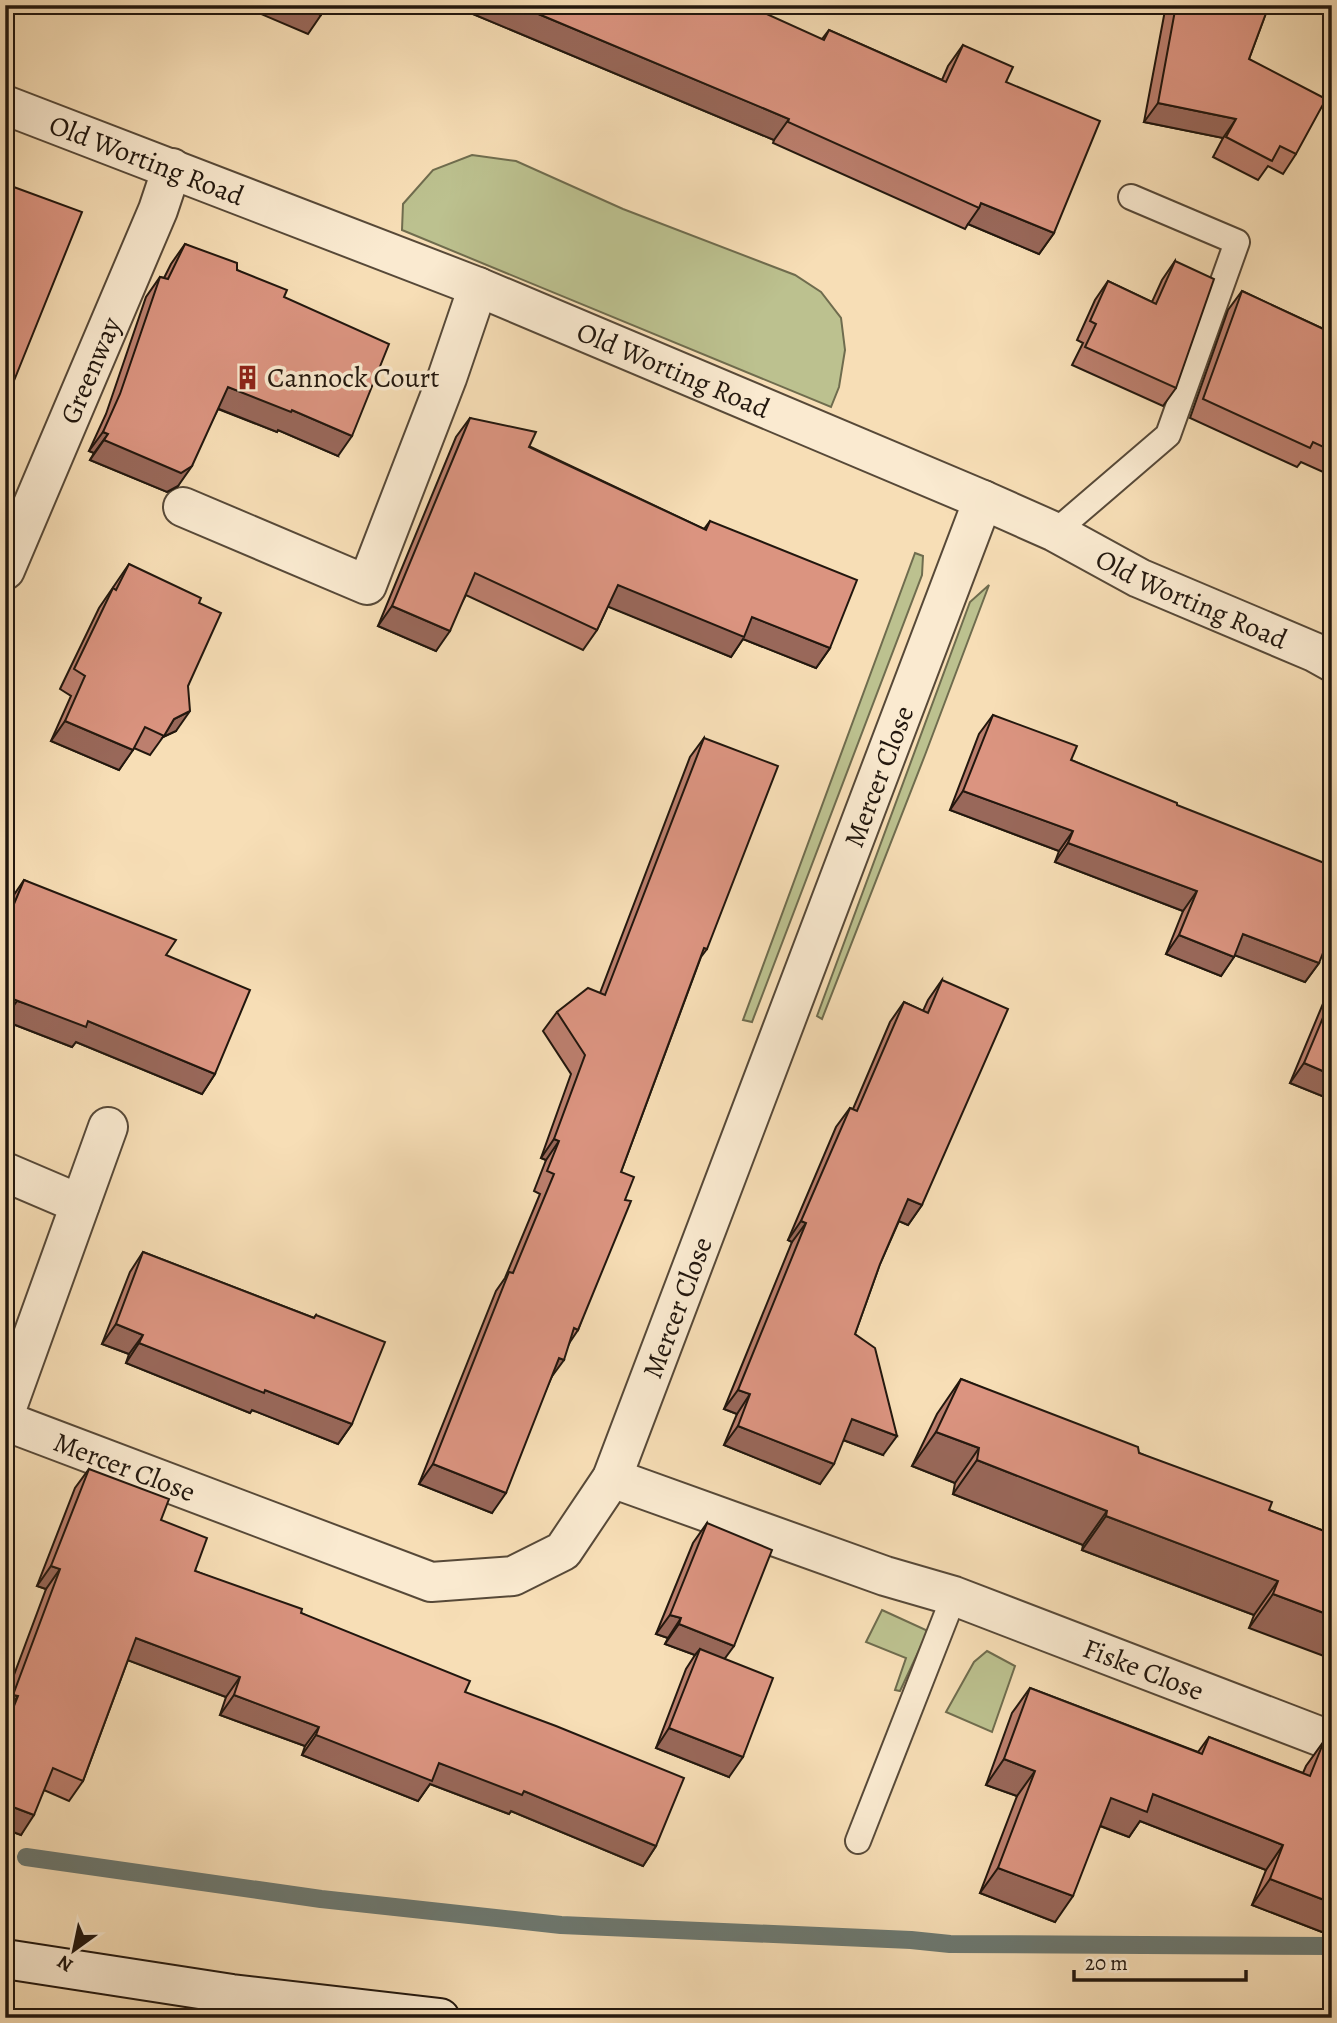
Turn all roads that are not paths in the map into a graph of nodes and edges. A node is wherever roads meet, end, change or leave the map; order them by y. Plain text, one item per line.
1 (5, 105) edge
2 (172, 168) junction
3 (1132, 197) dead end
4 (478, 287) junction
5 (983, 500) junction
6 (183, 507) dead end
7 (1055, 532) junction
8 (5, 570) edge
9 (1332, 662) edge
10 (108, 1127) dead end
11 (5, 1172) edge
12 (80, 1204) junction
13 (5, 1413) edge
14 (5, 1421) edge
15 (612, 1478) junction
16 (954, 1596) junction
17 (1332, 1741) edge
18 (858, 1841) dead end
19 (5, 1959) edge
20 (440, 2018) edge

1 - 2 street, Old Worting Road
2 - 4 street, Old Worting Road
2 - 8 street, Greenway
3 - 7 lane
4 - 5 street, Old Worting Road
4 - 6 street
5 - 7 street, Old Worting Road
5 - 15 street, Mercer Close
7 - 9 street, Old Worting Road
10 - 12 street
11 - 12 street
12 - 13 street
14 - 15 street, Mercer Close
15 - 16 street, Fiske Close
16 - 17 street, Fiske Close
16 - 18 lane
19 - 20 street

